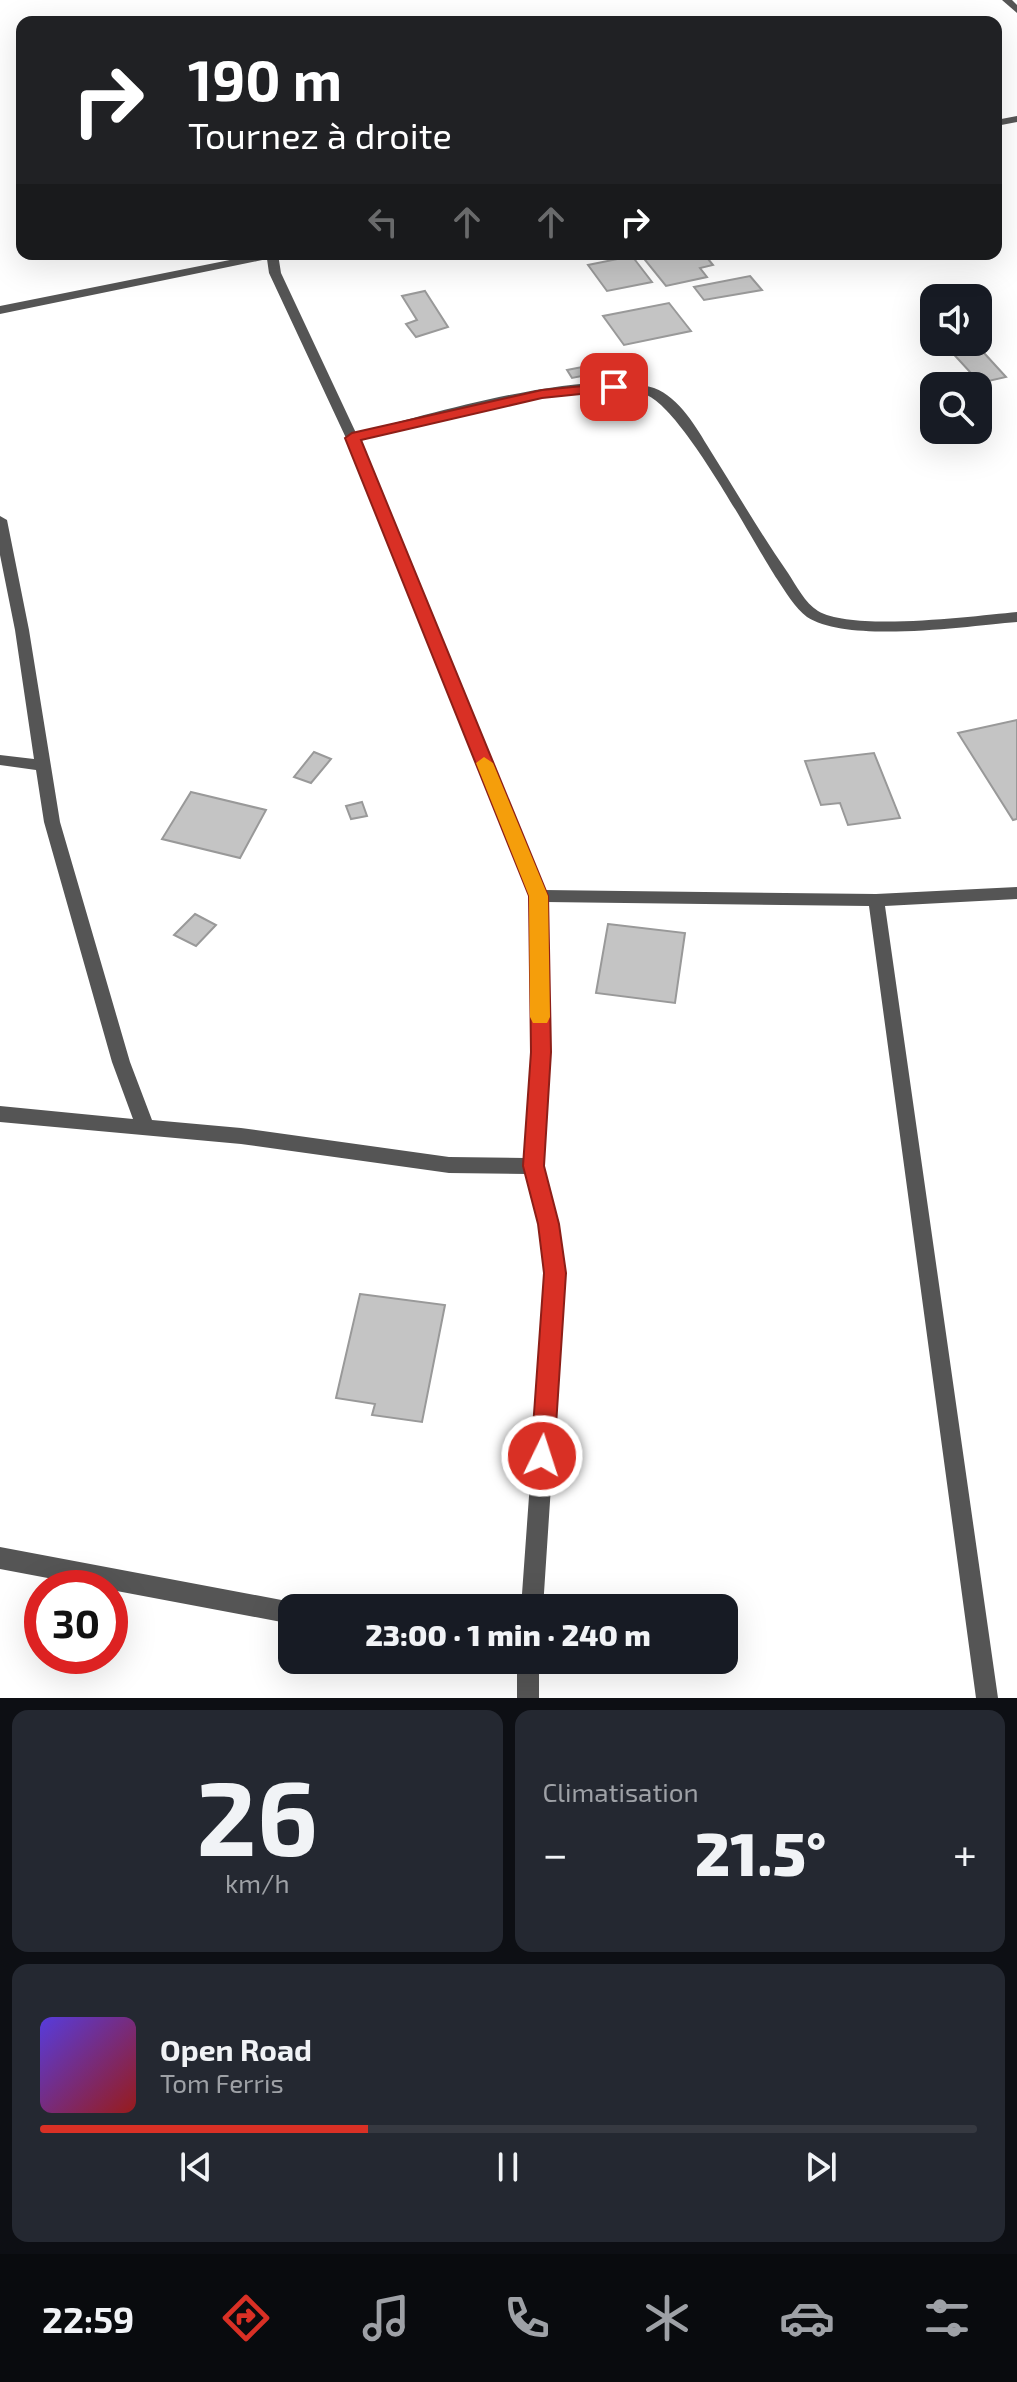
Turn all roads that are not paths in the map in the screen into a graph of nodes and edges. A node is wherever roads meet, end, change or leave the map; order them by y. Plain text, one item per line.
1 (1007, 0) edge
2 (1017, 10) edge
3 (247, 260) edge
4 (273, 260) edge
5 (0, 310) edge
6 (352, 438) junction
7 (0, 520) edge
8 (1017, 617) edge
9 (0, 760) edge
10 (43, 765) junction
11 (1017, 893) edge
12 (538, 896) junction
13 (876, 900) junction
14 (0, 1114) edge
15 (146, 1129) junction
16 (534, 1166) junction
17 (0, 1558) edge
18 (533, 1594) edge
19 (278, 1610) edge
20 (528, 1674) edge
21 (528, 1698) edge
22 (987, 1698) edge

1 - 2 street
3 - 5 street
4 - 6 street
6 - 8 street
6 - 12 street
7 - 10 street
9 - 10 street
10 - 15 street
11 - 13 street
12 - 13 street
12 - 16 street
13 - 22 street
14 - 15 street
15 - 16 street
16 - 18 street
17 - 19 street
20 - 21 street

